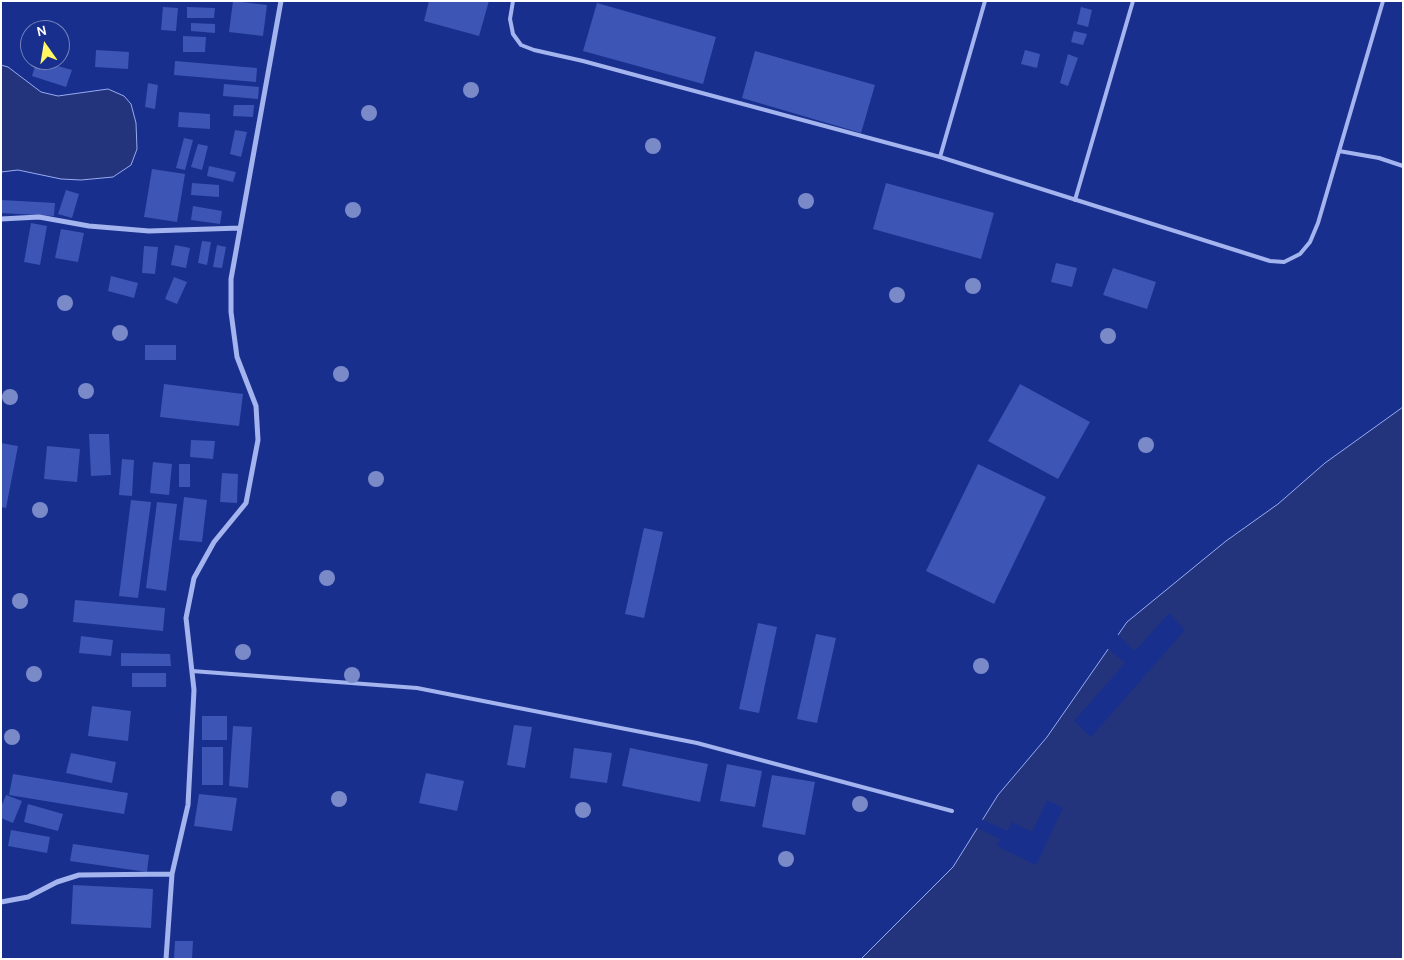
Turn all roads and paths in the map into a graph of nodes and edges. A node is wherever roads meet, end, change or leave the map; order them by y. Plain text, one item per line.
1 (281, 1) edge
2 (513, 1) edge
3 (985, 1) edge
4 (1133, 1) edge
5 (1383, 1) edge
6 (1339, 151) junction
7 (940, 157) junction
8 (1403, 166) edge
9 (1075, 200) junction
10 (1, 219) edge
11 (240, 228) junction
12 (192, 671) junction
13 (952, 811) dead end
14 (172, 874) junction
15 (1, 902) edge
16 (166, 959) edge

1 - 11 street
2 - 7 lane
3 - 7 lane
4 - 9 lane
5 - 6 lane
6 - 8 lane
6 - 9 lane
7 - 9 lane
10 - 11 street
11 - 12 street
12 - 13 lane
12 - 14 street
14 - 15 street
14 - 16 street

